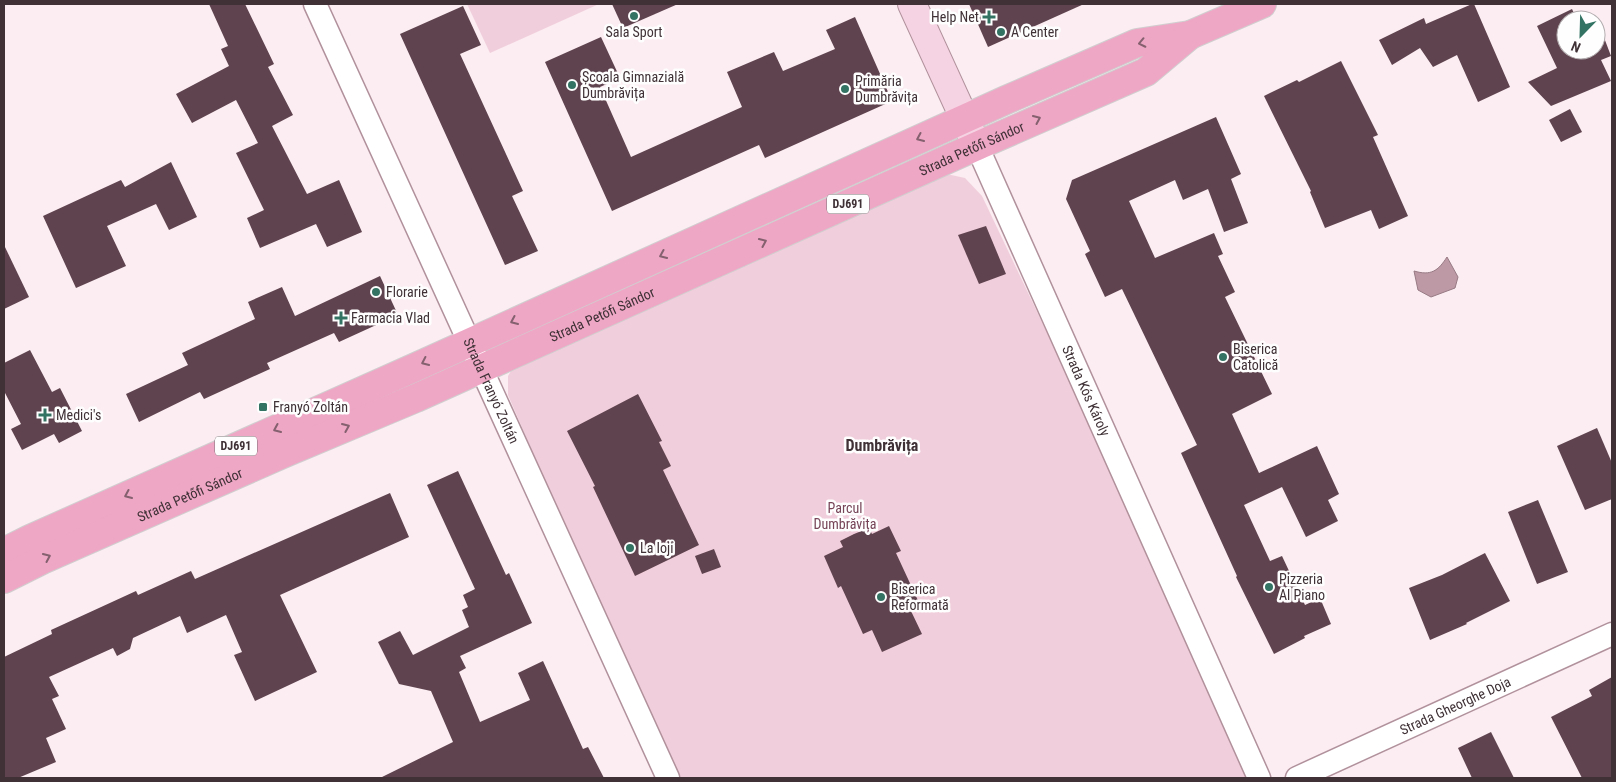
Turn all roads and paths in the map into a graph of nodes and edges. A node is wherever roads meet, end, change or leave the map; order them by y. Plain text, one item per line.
1 (314, 4) edge
2 (912, 4) edge
3 (1262, 4) edge
4 (1190, 35) junction
5 (964, 118) junction
6 (977, 146) junction
7 (469, 342) junction
8 (482, 369) junction
9 (4, 552) edge
10 (4, 579) edge
11 (1612, 634) edge
12 (668, 778) edge
13 (1259, 778) edge
14 (1297, 778) edge

1 - 7 street, Strada Franyó Zoltán
2 - 5 street, Strada Kós Károly
3 - 4 main road, Strada Petőfi Sándor / DJ691
4 -> 5 main road, Strada Petőfi Sándor / DJ691
6 -> 4 main road, Strada Petőfi Sándor / DJ691
5 - 6 street, Strada Kós Károly
5 -> 7 main road, Strada Petőfi Sándor / DJ691
8 -> 6 main road, Strada Petőfi Sándor / DJ691
6 - 13 street, Strada Kós Károly
7 - 8 street, Strada Franyó Zoltán
7 -> 9 main road, Strada Petőfi Sándor / DJ691
10 -> 8 main road, Strada Petőfi Sándor / DJ691
8 - 12 street, Strada Franyó Zoltán
11 - 14 street, Strada Gheorghe Doja

